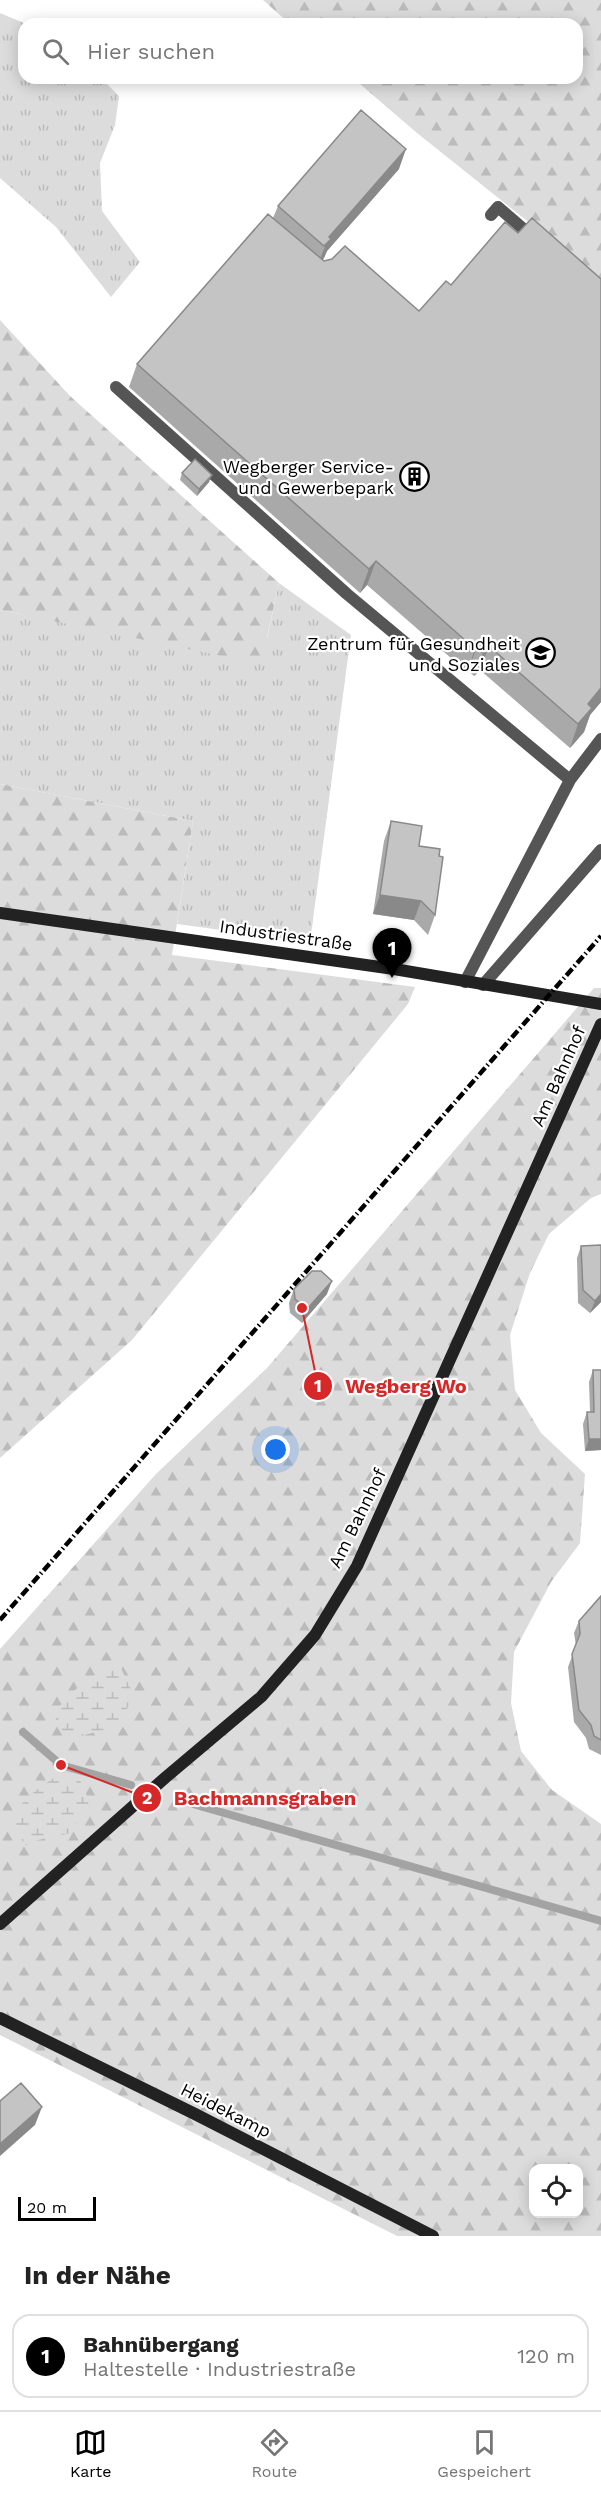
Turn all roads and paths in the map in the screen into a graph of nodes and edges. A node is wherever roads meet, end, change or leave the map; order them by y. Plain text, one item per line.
1 (491, 215) dead end
2 (546, 248) edge
3 (116, 387) dead end
4 (601, 739) edge
5 (570, 780) junction
6 (601, 850) edge
7 (0, 913) edge
8 (465, 982) junction
9 (483, 985) junction
10 (601, 1004) edge
11 (601, 1024) edge
12 (0, 1924) edge
13 (0, 2018) edge
14 (433, 2236) edge

1 - 2 lane
3 - 5 lane
4 - 5 lane
5 - 8 lane
6 - 9 lane
7 - 8 street, Industriestraße
8 - 9 street, Industriestraße
9 - 10 street, Industriestraße
11 - 12 street, Am Bahnhof
13 - 14 street, Heidekamp

